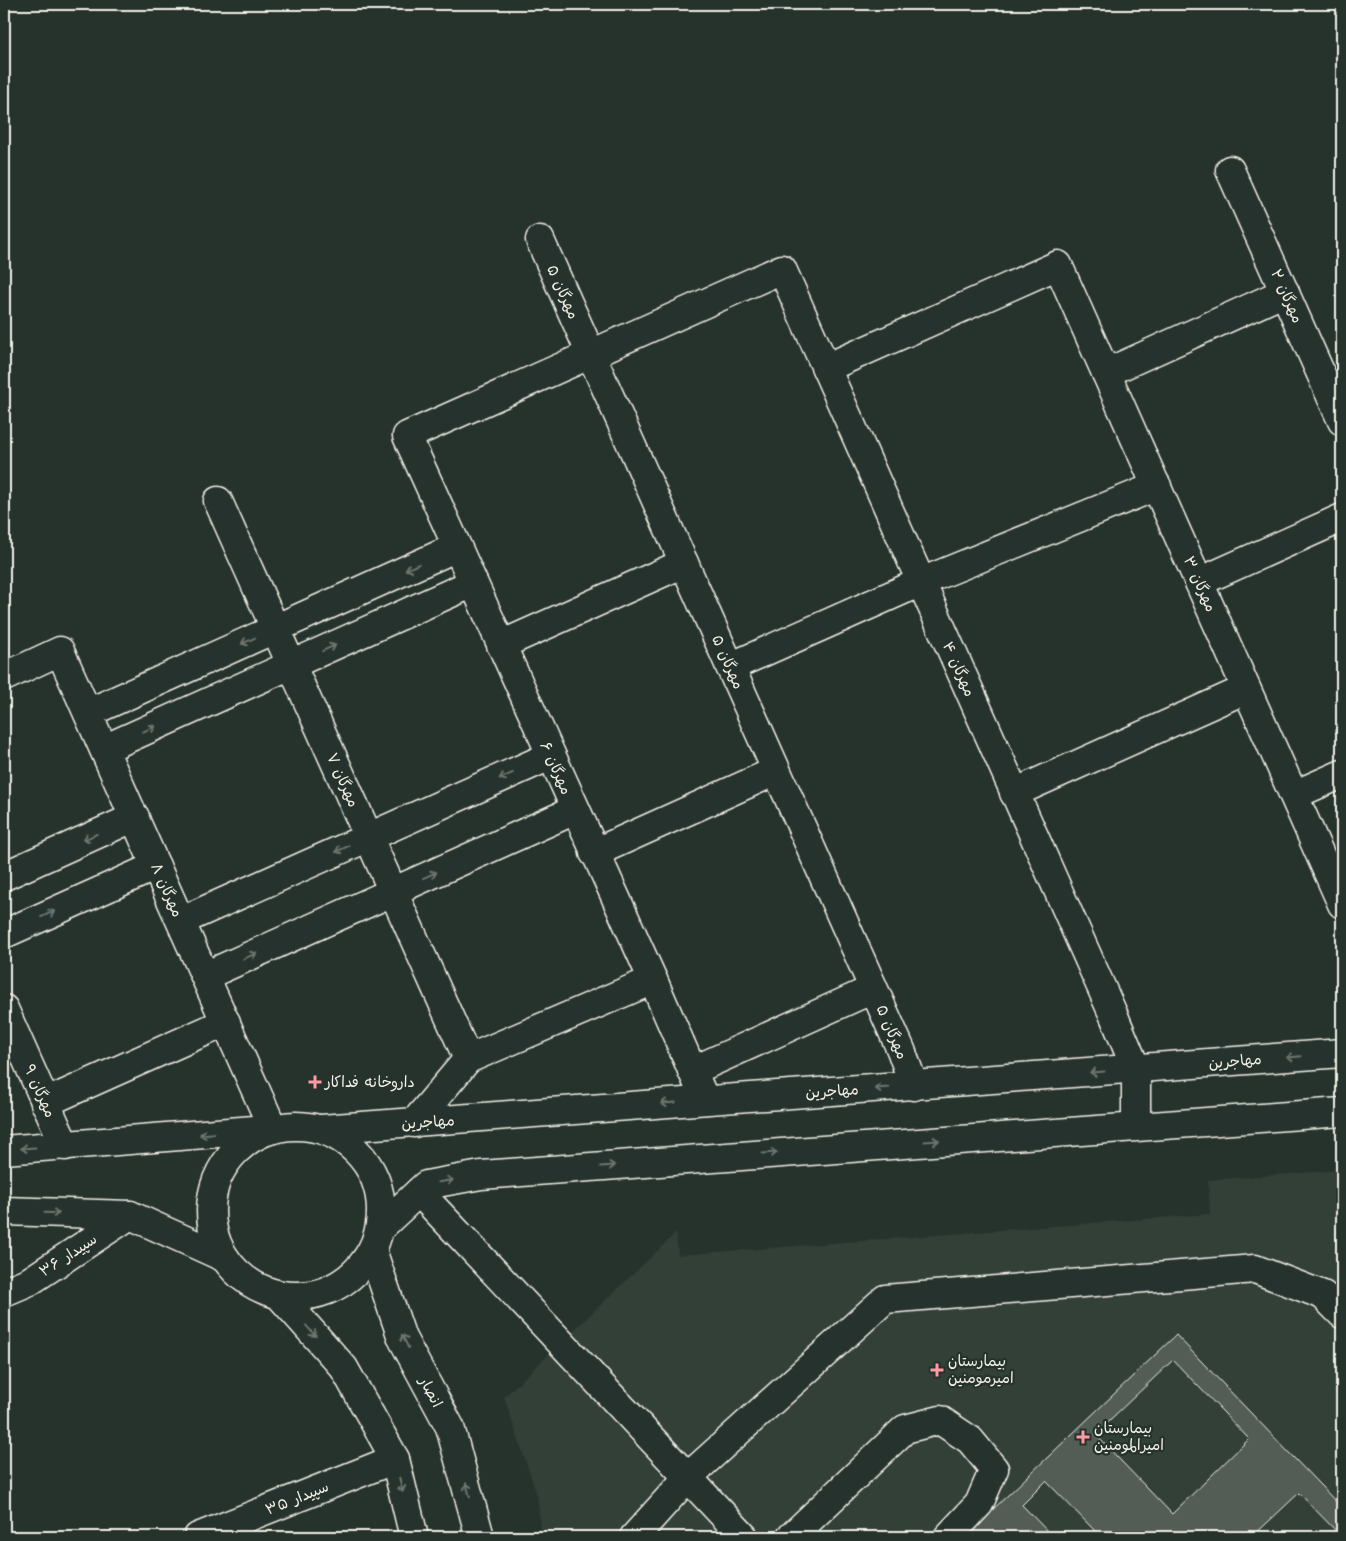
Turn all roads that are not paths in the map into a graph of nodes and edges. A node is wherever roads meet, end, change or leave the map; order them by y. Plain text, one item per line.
1 (1230, 170) dead end
2 (540, 240) dead end
3 (1285, 292) junction
4 (591, 354) junction
5 (826, 368) junction
6 (1106, 373) junction
7 (1342, 421) edge
8 (1157, 486) junction
9 (218, 501) dead end
10 (1342, 518) edge
11 (457, 547) junction
12 (684, 563) junction
13 (921, 582) junction
14 (1199, 582) junction
15 (473, 583) junction
16 (275, 628) junction
17 (501, 645) junction
18 (291, 665) junction
19 (730, 667) junction
20 (4, 676) edge
21 (1246, 689) junction
22 (88, 712) junction
23 (104, 749) junction
24 (550, 756) junction
25 (776, 771) junction
26 (1342, 774) edge
27 (1014, 793) junction
28 (1294, 796) junction
29 (575, 810) junction
30 (135, 817) junction
31 (369, 837) junction
32 (594, 853) junction
33 (156, 866) junction
34 (4, 876) edge
35 (394, 891) junction
36 (1342, 904) edge
37 (181, 921) junction
38 (4, 934) edge
39 (205, 976) junction
40 (653, 980) junction
41 (873, 989) junction
42 (4, 1009) edge
43 (226, 1022) junction
44 (1342, 1053) edge
45 (468, 1059) junction
46 (1136, 1069) junction
47 (692, 1071) junction
48 (914, 1086) junction
49 (705, 1100) junction
50 (46, 1103) junction
51 (1342, 1112) edge
52 (414, 1123) junction
53 (1136, 1126) junction
54 (273, 1129) junction
55 (321, 1129) junction
56 (65, 1146) junction
57 (4, 1150) edge
58 (419, 1192) junction
59 (4, 1212) edge
60 (130, 1215) junction
61 (376, 1239) junction
62 (225, 1258) junction
63 (4, 1292) edge
64 (279, 1295) junction
65 (1342, 1314) edge
66 (395, 1459) junction
67 (688, 1478) junction
68 (198, 1537) edge
69 (414, 1537) edge
70 (480, 1537) edge
71 (634, 1537) edge
72 (744, 1537) edge
73 (791, 1537) edge
74 (948, 1537) edge

1 - 3 street, مهرگان ۲
2 - 4 street, مهرگان ۵
3 - 6 street
3 - 7 street, مهرگان ۲
4 - 5 street, مهرگان ۴
4 - 11 street, مهرگان ۶
4 - 12 street, مهرگان ۵
5 - 6 street, مهرگان ۳
5 - 13 street, مهرگان ۴
6 - 8 street, مهرگان ۳
8 - 13 street
8 - 14 street, مهرگان ۳
9 - 16 street, مهرگان ۷
10 - 14 street
11 - 15 street, مهرگان ۶
11 -> 16 street
12 - 17 street
12 - 19 street, مهرگان ۵
13 - 19 street
13 - 27 street, مهرگان ۴
14 - 21 street, مهرگان ۳
15 - 17 street, مهرگان ۶
18 -> 15 street
16 - 18 street, مهرگان ۷
16 -> 22 street
17 - 24 street, مهرگان ۶
23 -> 18 street
18 - 31 street, مهرگان ۷
19 - 25 street, مهرگان ۵
20 - 22 street, مهرگان ۸
21 - 27 street
21 - 28 street, مهرگان ۳
22 - 23 street, مهرگان ۸
23 - 30 street, مهرگان ۸
24 - 29 street, مهرگان ۶
24 -> 31 street
25 - 32 street
25 - 41 street, مهرگان ۵
26 - 28 street
27 - 46 street, مهرگان ۴
28 - 36 street, مهرگان ۳
29 - 32 street, مهرگان ۶
35 -> 29 street
30 - 33 street, مهرگان ۸
30 -> 34 street
31 - 35 street, مهرگان ۷
31 -> 37 street
32 - 40 street, مهرگان ۶
33 - 37 street, مهرگان ۸
38 -> 33 street
39 -> 35 street
35 - 45 street, مهرگان ۷
37 - 39 street, مهرگان ۸
39 - 43 street, مهرگان ۸
40 - 45 street
40 - 47 street, مهرگان ۶
41 - 47 street
41 - 48 street, مهرگان ۵
42 - 50 street, مهرگان ۹
43 - 50 street
43 - 54 street, مهرگان ۸
44 -> 46 street, مهاجرین
45 - 52 street
46 -> 48 street, مهاجرین
46 - 53 street
47 - 49 street, مهرگان ۶
48 -> 49 street, مهاجرین
49 -> 52 street, مهاجرین
50 - 56 street, مهرگان ۹
51 - 53 street
52 - 55 street, مهاجرین
58 -> 53 street
54 - 55 street
54 -> 56 street
54 - 62 street
55 - 61 street
56 -> 57 street
58 - 61 street
58 - 67 street
59 -> 60 street
60 - 62 street
60 - 63 street, سپیدار ۳۶
61 - 64 street
70 -> 61 street, انصار
62 - 64 street
64 -> 66 street
65 - 67 street
66 - 68 street, سپیدار ۳۵
66 -> 69 street
67 - 71 street
67 - 72 street
73 - 74 street

